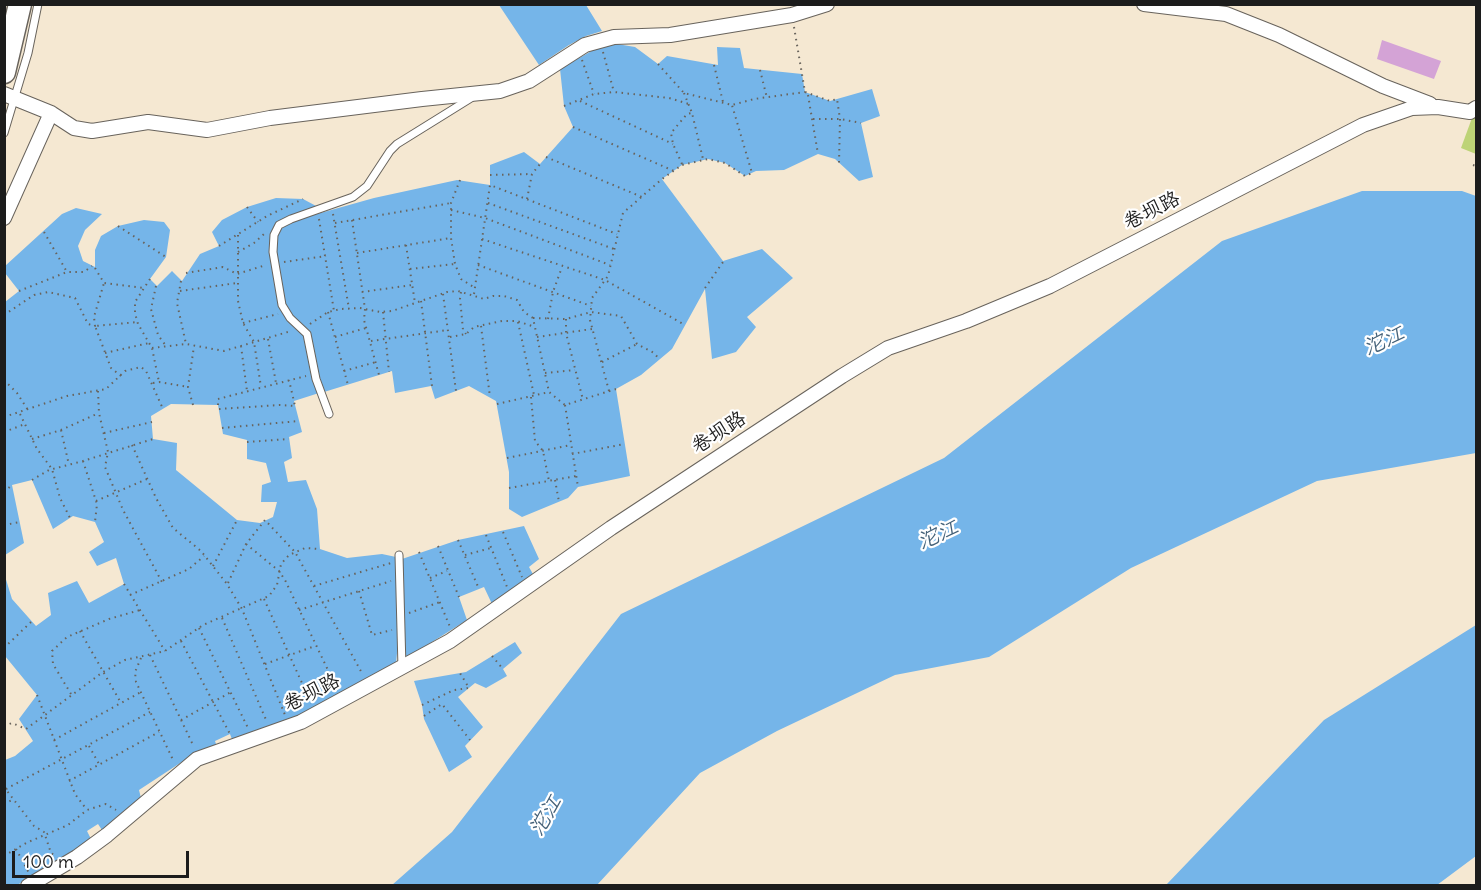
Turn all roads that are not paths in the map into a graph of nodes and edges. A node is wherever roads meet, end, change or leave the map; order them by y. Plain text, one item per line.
1 (20, 4) edge
2 (38, 4) edge
3 (827, 4) edge
4 (1144, 4) edge
5 (4, 72) edge
6 (10, 95) edge
7 (476, 95) junction
8 (1438, 107) junction
9 (1476, 108) edge
10 (51, 113) junction
11 (4, 133) edge
12 (4, 218) edge
13 (329, 414) dead end
14 (399, 558) road end
15 (402, 668) junction
16 (31, 884) edge

1 - 5 highway
2 - 6 lane
3 - 7 street
4 - 8 street
6 - 10 street
6 - 11 lane
7 - 10 street
7 - 13 lane
8 - 9 street, 卷坝路
8 - 15 street, 卷坝路
10 - 12 street
14 - 15 lane
15 - 16 street, 卷坝路

